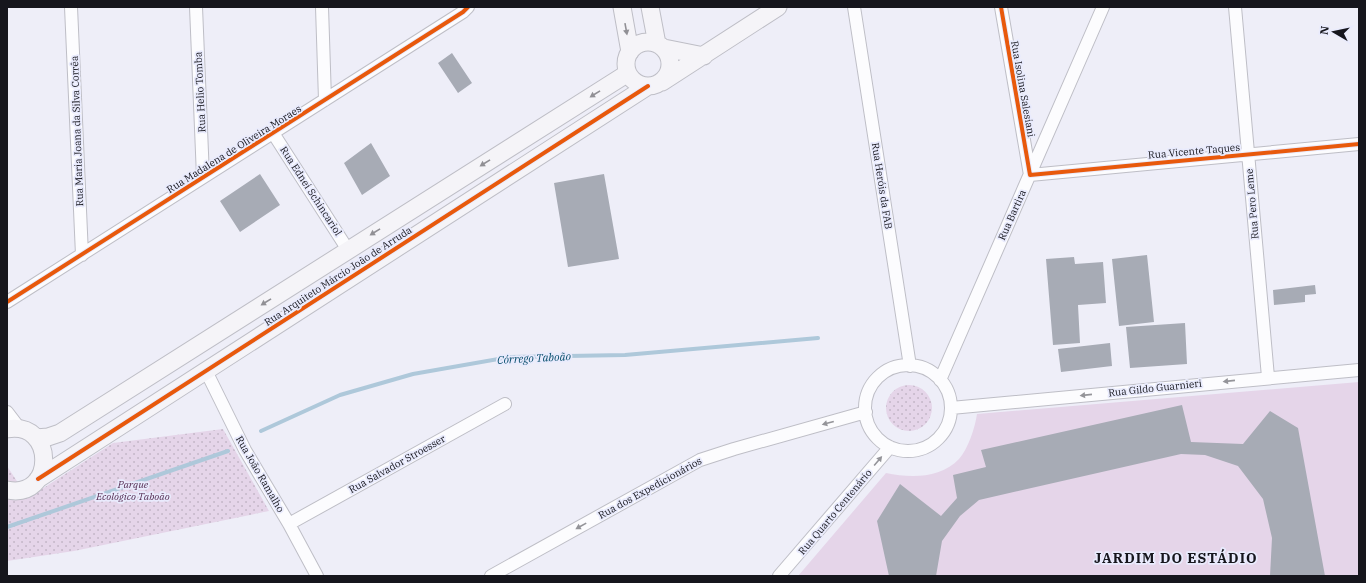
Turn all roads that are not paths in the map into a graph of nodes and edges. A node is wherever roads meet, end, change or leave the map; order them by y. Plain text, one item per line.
1 (71, 7) edge
2 (196, 7) edge
3 (322, 7) edge
4 (468, 7) edge
5 (622, 7) edge
6 (650, 7) edge
7 (778, 7) edge
8 (854, 7) edge
9 (1001, 7) edge
10 (1103, 7) edge
11 (1235, 7) edge
12 (660, 46) junction
13 (630, 52) junction
14 (704, 56) junction
15 (628, 73) junction
16 (655, 84) junction
17 (325, 100) junction
18 (273, 133) junction
19 (1359, 144) edge
20 (1248, 154) junction
21 (1030, 174) junction
22 (203, 177) junction
23 (348, 250) junction
24 (82, 255) junction
25 (7, 302) edge
26 (910, 366) junction
27 (206, 370) junction
28 (1359, 370) edge
29 (1268, 377) junction
30 (940, 380) junction
31 (505, 404) dead end
32 (951, 408) junction
33 (7, 412) edge
34 (866, 412) junction
35 (14, 429) edge
36 (36, 438) junction
37 (890, 447) junction
38 (38, 479) junction
39 (9, 492) edge
40 (289, 524) junction
41 (316, 576) edge
42 (491, 576) edge
43 (779, 576) edge

1 - 24 street, Rua Maria Joana da Silva Corrêa
2 - 22 street, Rua Helio Tomba
3 - 17 street
4 - 17 street, Rua Madalena de Oliveira Moraes
5 -> 13 street
6 - 12 street
7 - 14 street, Rua Arquiteto Márcio João de Arruda
8 - 26 street, Rua Heróis da FAB
9 - 21 street, Rua Isolina Salesiani
10 - 21 street, Rua Bartira
11 - 20 street, Rua Pero Leme
12 - 13 street
12 - 14 street
12 - 16 street
13 - 15 street
14 - 16 street, Rua Arquiteto Márcio João de Arruda
15 - 16 street
15 -> 23 street, Rua Arquiteto Márcio João de Arruda
16 - 27 street, Rua Arquiteto Márcio João de Arruda
17 - 18 street, Rua Madalena de Oliveira Moraes
18 - 22 street, Rua Madalena de Oliveira Moraes
18 - 23 street, Rua Ednei Schincariol
19 - 20 street, Rua Vicente Taques
20 - 21 street, Rua Vicente Taques
20 - 29 street, Rua Pero Leme
21 - 30 street, Rua Bartira
22 - 24 street, Rua Madalena de Oliveira Moraes
23 -> 36 street, Rua Arquiteto Márcio João de Arruda
24 - 25 street, Rua Madalena de Oliveira Moraes
26 - 30 street
26 - 34 street
27 - 38 street, Rua Arquiteto Márcio João de Arruda
27 - 40 street, Rua João Ramalho
28 - 29 street, Rua Gildo Guarnieri
29 -> 32 street, Rua Gildo Guarnieri
30 - 32 street
31 - 40 street, Rua Salvador Stroesser
32 - 37 street
33 - 35 street
34 - 37 street
34 -> 42 street, Rua dos Expedicionários
35 - 36 street
36 - 38 street
43 -> 37 street, Rua Quarto Centenário
38 - 39 street, Rua Arquiteto Márcio João de Arruda
40 - 41 street, Rua João Ramalho

